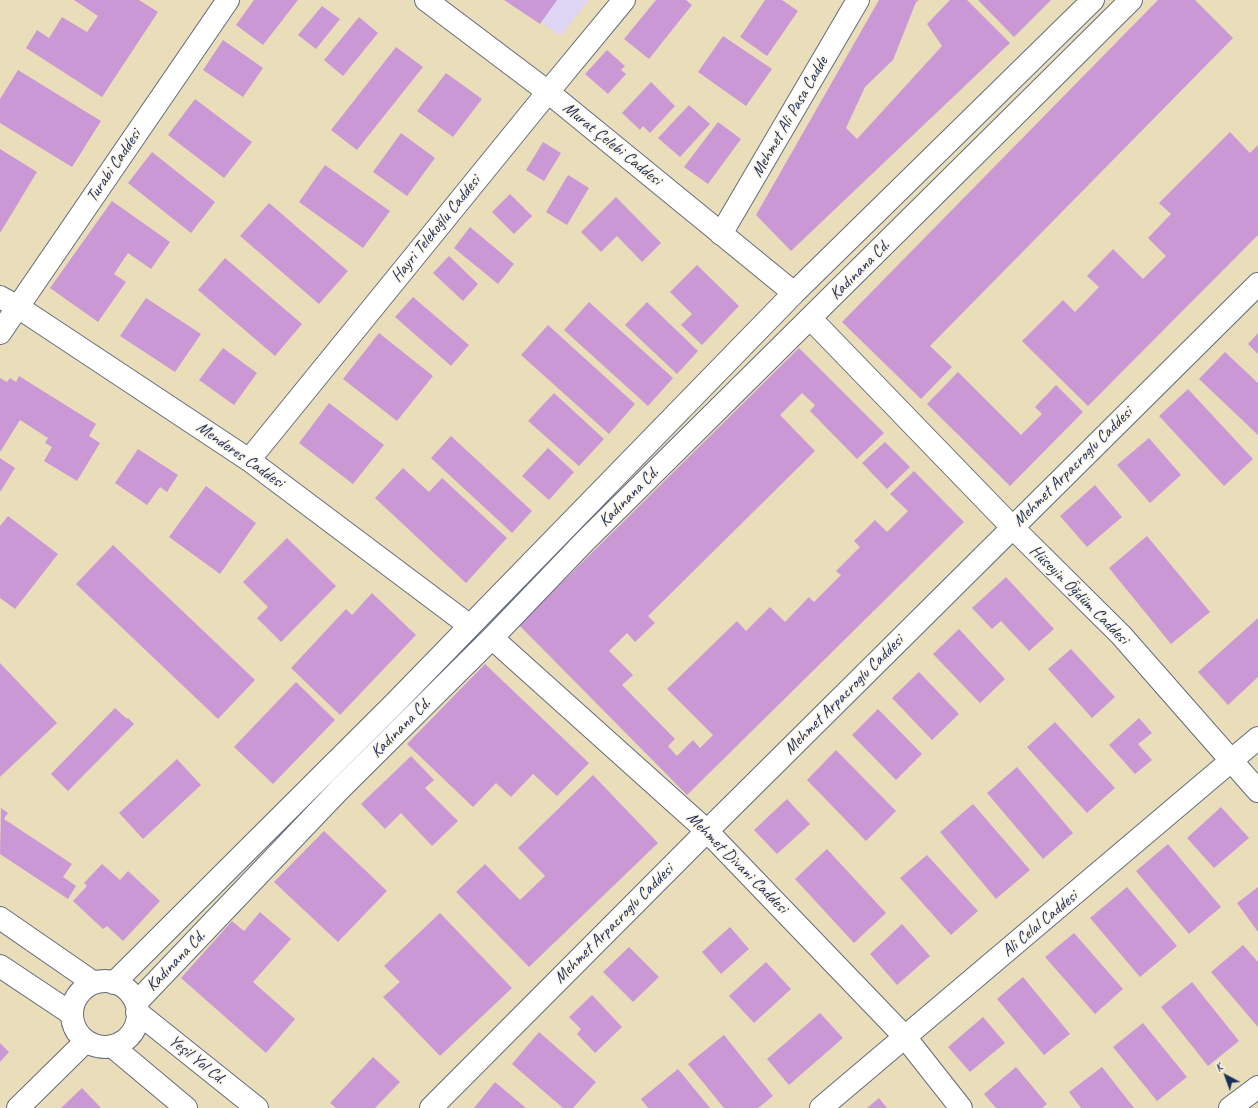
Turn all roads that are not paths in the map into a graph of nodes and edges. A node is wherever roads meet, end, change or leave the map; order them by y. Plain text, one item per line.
1 (228, 0) edge
2 (426, 0) edge
3 (624, 0) edge
4 (858, 0) edge
5 (1092, 0) edge
6 (1131, 0) edge
7 (548, 92) junction
8 (721, 234) junction
9 (1258, 284) edge
10 (794, 293) junction
11 (9, 302) edge
12 (810, 318) junction
13 (0, 333) edge
14 (249, 460) junction
15 (1012, 527) junction
16 (470, 626) junction
17 (492, 638) junction
18 (1258, 738) edge
19 (1232, 761) junction
20 (1258, 791) edge
21 (707, 830) junction
22 (0, 918) edge
23 (0, 966) edge
24 (104, 983) junction
25 (137, 1007) junction
26 (72, 1014) junction
27 (905, 1037) junction
28 (86, 1041) junction
29 (112, 1046) junction
30 (1258, 1087) edge
31 (18, 1108) edge
32 (186, 1108) edge
33 (257, 1108) edge
34 (431, 1108) edge
35 (821, 1108) edge
36 (961, 1108) edge
37 (1230, 1108) edge

1 - 11 street, Turabi Caddesi
2 - 7 street, Murat Çelebi Caddesi
3 - 7 street, Hayri Telekoğlu Caddesi
4 - 8 street, Mehmet Ali Pasa Cadde
5 - 10 street, Kadınana Cd.
6 - 12 street, Kadınana Cd.
7 - 8 street, Murat Çelebi Caddesi
7 - 14 street, Hayri Telekoğlu Caddesi
8 - 10 street, Murat Çelebi Caddesi
9 - 15 street, Mehmet Arpacroglu Caddesi
10 - 16 street, Kadınana Cd.
11 - 13 street, Turabi Caddesi
11 - 14 street, Menderes Caddesi
12 - 15 street, Hüseyin Öğdüm Caddesi
12 - 17 street, Kadınana Cd.
14 - 16 street, Menderes Caddesi
15 - 19 street, Hüseyin Öğdüm Caddesi
15 - 21 street, Mehmet Arpacroglu Caddesi
16 - 24 street, Kadınana Cd.
17 - 21 street, Mehmet Divani Caddesi
17 - 25 street, Kadınana Cd.
18 - 19 street, Ali Celal Caddesi
19 - 20 street, Hüseyin Öğdüm Caddesi
19 - 27 street, Ali Celal Caddesi
21 - 27 street, Mehmet Divani Caddesi
21 - 34 street, Mehmet Arpacroglu Caddesi
22 - 24 street
23 - 26 street
24 - 25 street
24 - 26 street
25 - 29 street
25 - 33 street, Yeşil Yol Cd.
26 - 28 street
27 - 35 street, Ali Celal Caddesi
27 - 36 street, Mehmet Divani Caddesi
28 - 29 street
28 - 31 street
29 - 32 street
30 - 37 street

